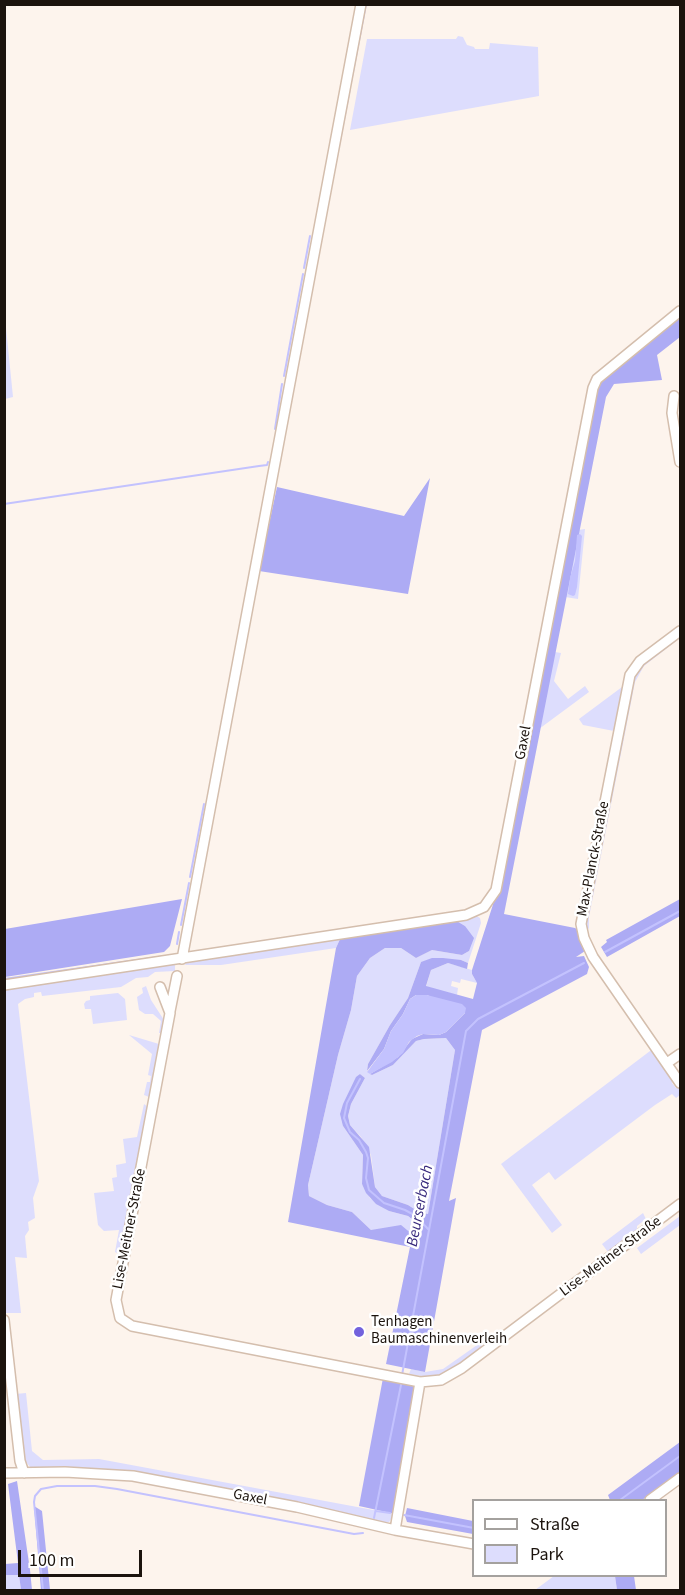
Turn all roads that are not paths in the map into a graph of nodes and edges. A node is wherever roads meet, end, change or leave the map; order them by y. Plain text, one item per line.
1 (362, 4) edge
2 (681, 311) edge
3 (674, 396) dead end
4 (681, 462) edge
5 (681, 631) edge
6 (182, 959) junction
7 (177, 976) dead end
8 (4, 985) edge
9 (160, 987) dead end
10 (170, 1013) junction
11 (681, 1054) edge
12 (667, 1063) junction
13 (681, 1083) edge
14 (681, 1204) edge
15 (4, 1320) edge
16 (420, 1382) junction
17 (4, 1473) edge
18 (24, 1473) junction
19 (681, 1478) edge
20 (651, 1499) edge
21 (395, 1530) junction
22 (472, 1545) edge

1 - 6 street
2 - 6 street, Gaxel
3 - 4 street
5 - 12 street, Max-Planck-Straße
6 - 8 street, Gaxel
7 - 10 street, Lise-Meitner-Straße
9 - 10 street
10 - 16 street, Lise-Meitner-Straße
11 - 12 street
12 - 13 street, Max-Planck-Straße
14 - 16 street, Lise-Meitner-Straße
15 - 18 street
16 - 21 street
17 - 18 street, Gaxel
18 - 21 street, Gaxel
19 - 20 street
21 - 22 street, Gaxel

